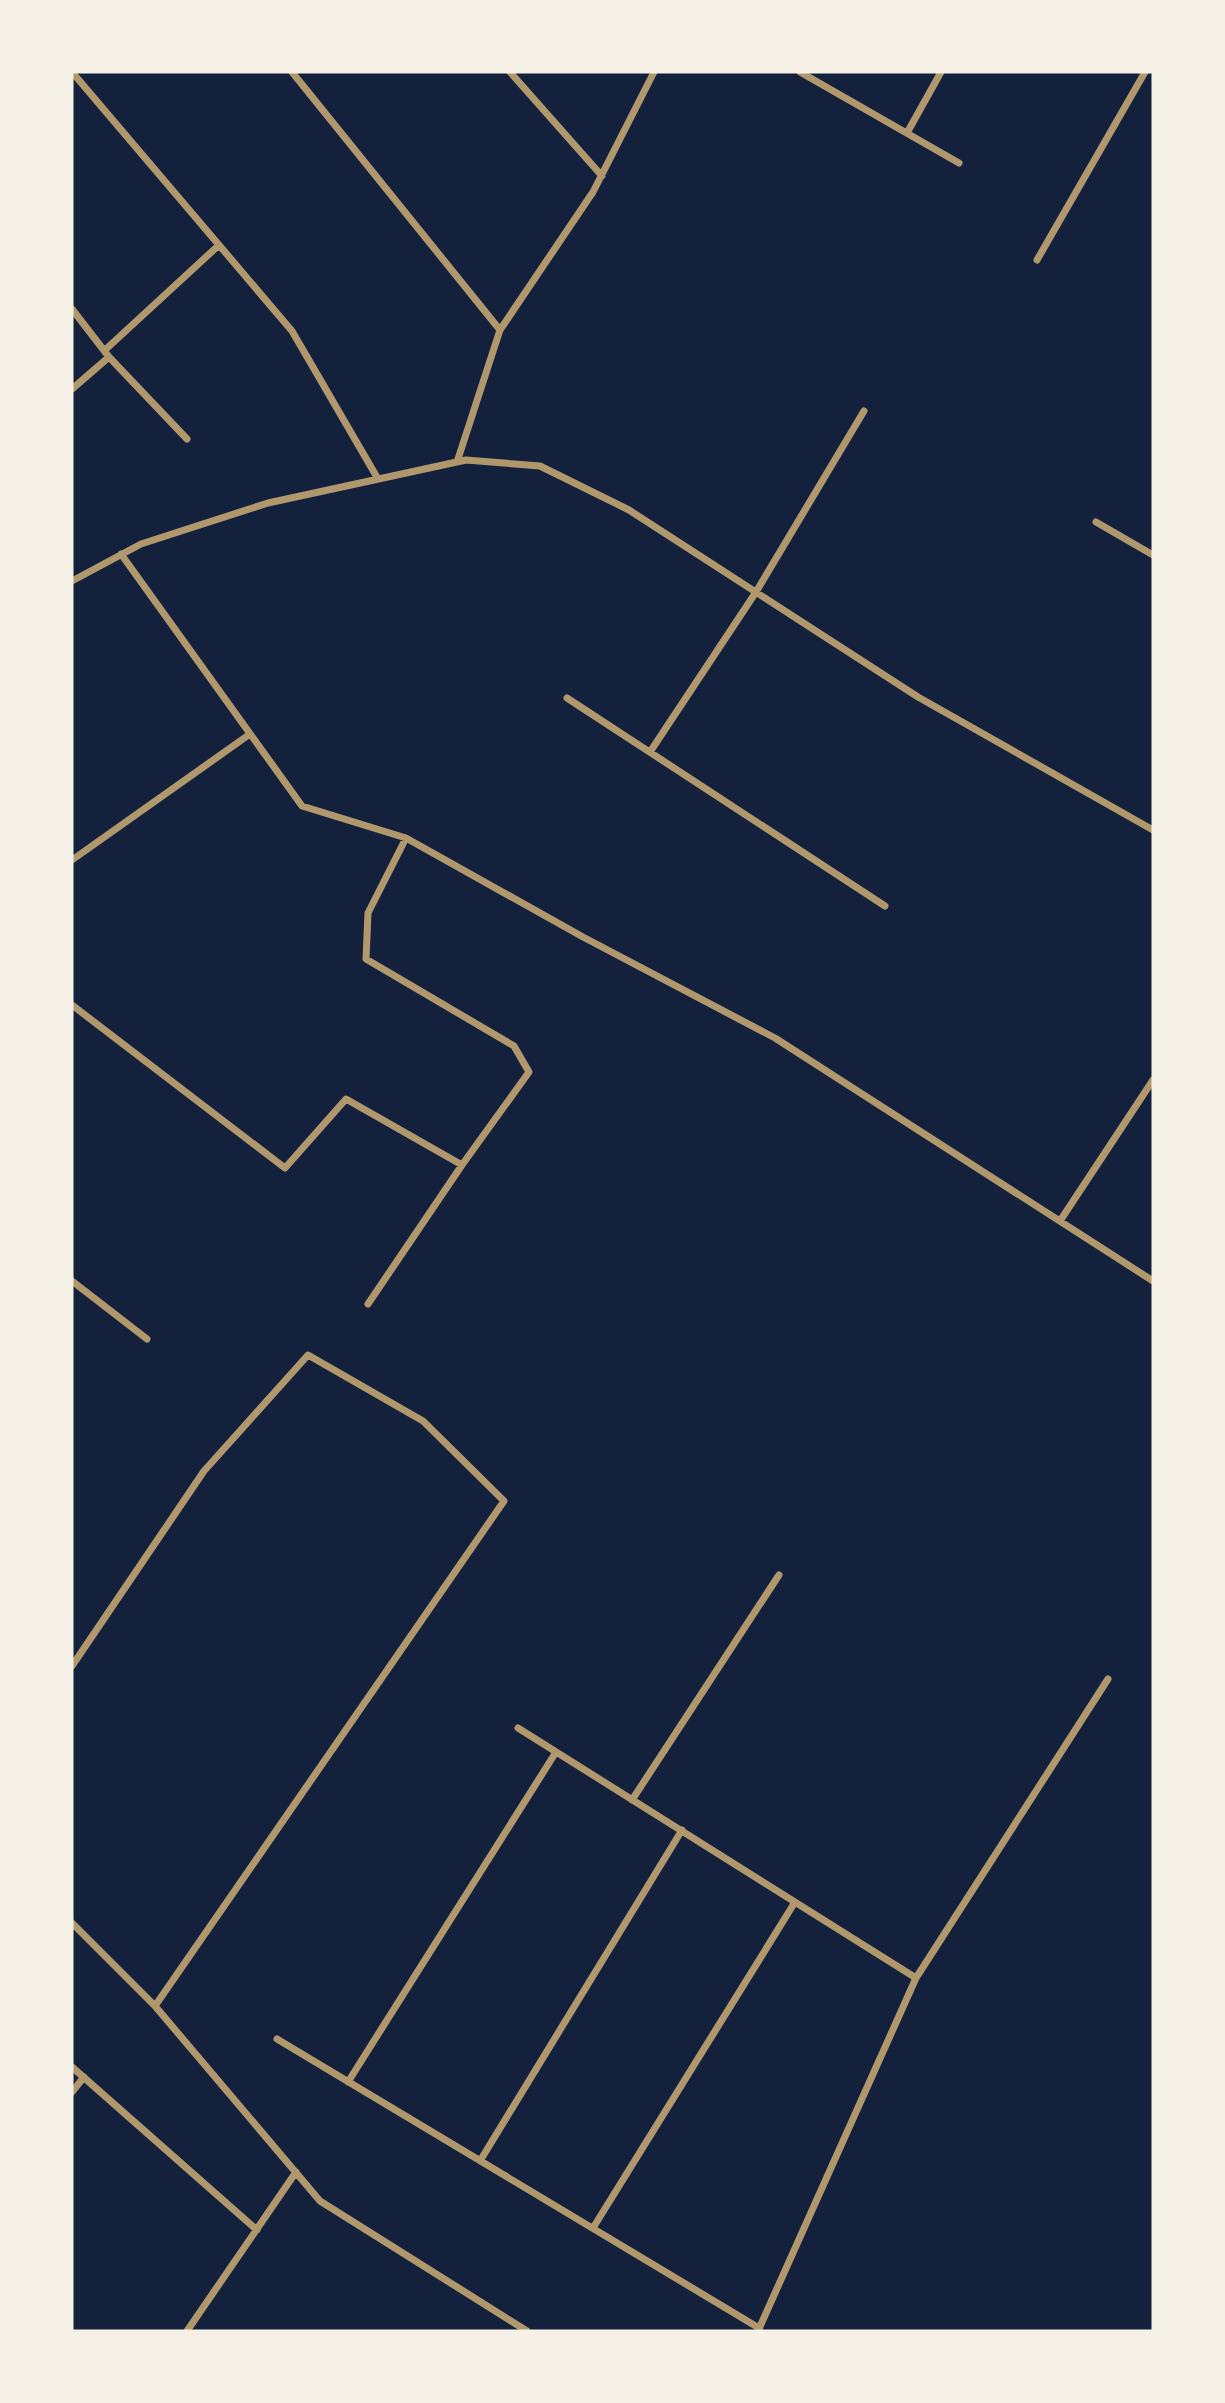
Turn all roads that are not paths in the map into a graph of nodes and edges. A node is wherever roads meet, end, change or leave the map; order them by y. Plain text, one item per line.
1 (72, 72) edge
2 (292, 72) edge
3 (510, 72) edge
4 (654, 72) edge
5 (800, 72) edge
6 (941, 72) edge
7 (1145, 72) edge
8 (907, 133) junction
9 (959, 163) dead end
10 (602, 176) junction
11 (219, 245) junction
12 (1037, 260) dead end
13 (72, 309) edge
14 (500, 330) junction
15 (107, 354) junction
16 (72, 389) edge
17 (864, 411) dead end
18 (187, 439) dead end
19 (457, 462) junction
20 (378, 479) junction
21 (1096, 522) dead end
22 (121, 554) junction
23 (1153, 555) edge
24 (72, 581) edge
25 (756, 592) junction
26 (567, 698) dead end
27 (250, 734) junction
28 (650, 752) junction
29 (1153, 830) edge
30 (407, 838) junction
31 (72, 860) edge
32 (884, 906) dead end
33 (72, 1005) edge
34 (1153, 1080) edge
35 (462, 1166) junction
36 (1060, 1221) junction
37 (72, 1281) edge
38 (1153, 1281) edge
39 (368, 1304) dead end
40 (147, 1339) dead end
41 (779, 1575) dead end
42 (72, 1667) edge
43 (1108, 1678) dead end
44 (518, 1728) dead end
45 (556, 1752) junction
46 (632, 1800) junction
47 (682, 1830) junction
48 (795, 1902) junction
49 (72, 1923) edge
50 (916, 1978) junction
51 (155, 2006) junction
52 (277, 2039) dead end
53 (72, 2067) edge
54 (84, 2077) junction
55 (348, 2082) junction
56 (72, 2092) edge
57 (480, 2161) junction
58 (296, 2172) junction
59 (593, 2228) junction
60 (257, 2230) junction
61 (758, 2330) edge
62 (187, 2331) edge
63 (527, 2331) edge

1 - 11 street
2 - 14 street
3 - 10 street
4 - 10 street
5 - 8 street
6 - 8 street
7 - 12 street
8 - 9 street
10 - 14 street
11 - 15 street
11 - 20 street
13 - 15 street
14 - 19 street
15 - 16 street
15 - 18 street
17 - 25 street
19 - 20 street
19 - 25 street
20 - 22 street
21 - 23 street
22 - 24 street
22 - 27 street
25 - 28 street
25 - 29 street
26 - 28 street
27 - 30 street
27 - 31 street
28 - 32 street
30 - 35 street
30 - 36 street
33 - 35 street
34 - 36 street
35 - 39 street
36 - 38 street
37 - 40 street
41 - 46 street
42 - 51 street
43 - 50 street
44 - 45 street
45 - 46 street
45 - 55 street
46 - 47 street
47 - 48 street
47 - 57 street
48 - 50 street
48 - 59 street
49 - 51 street
50 - 61 street
51 - 58 street
52 - 55 street
53 - 54 street
54 - 56 street
54 - 60 street
55 - 57 street
57 - 59 street
58 - 60 street
58 - 63 street
59 - 61 street
60 - 62 street

